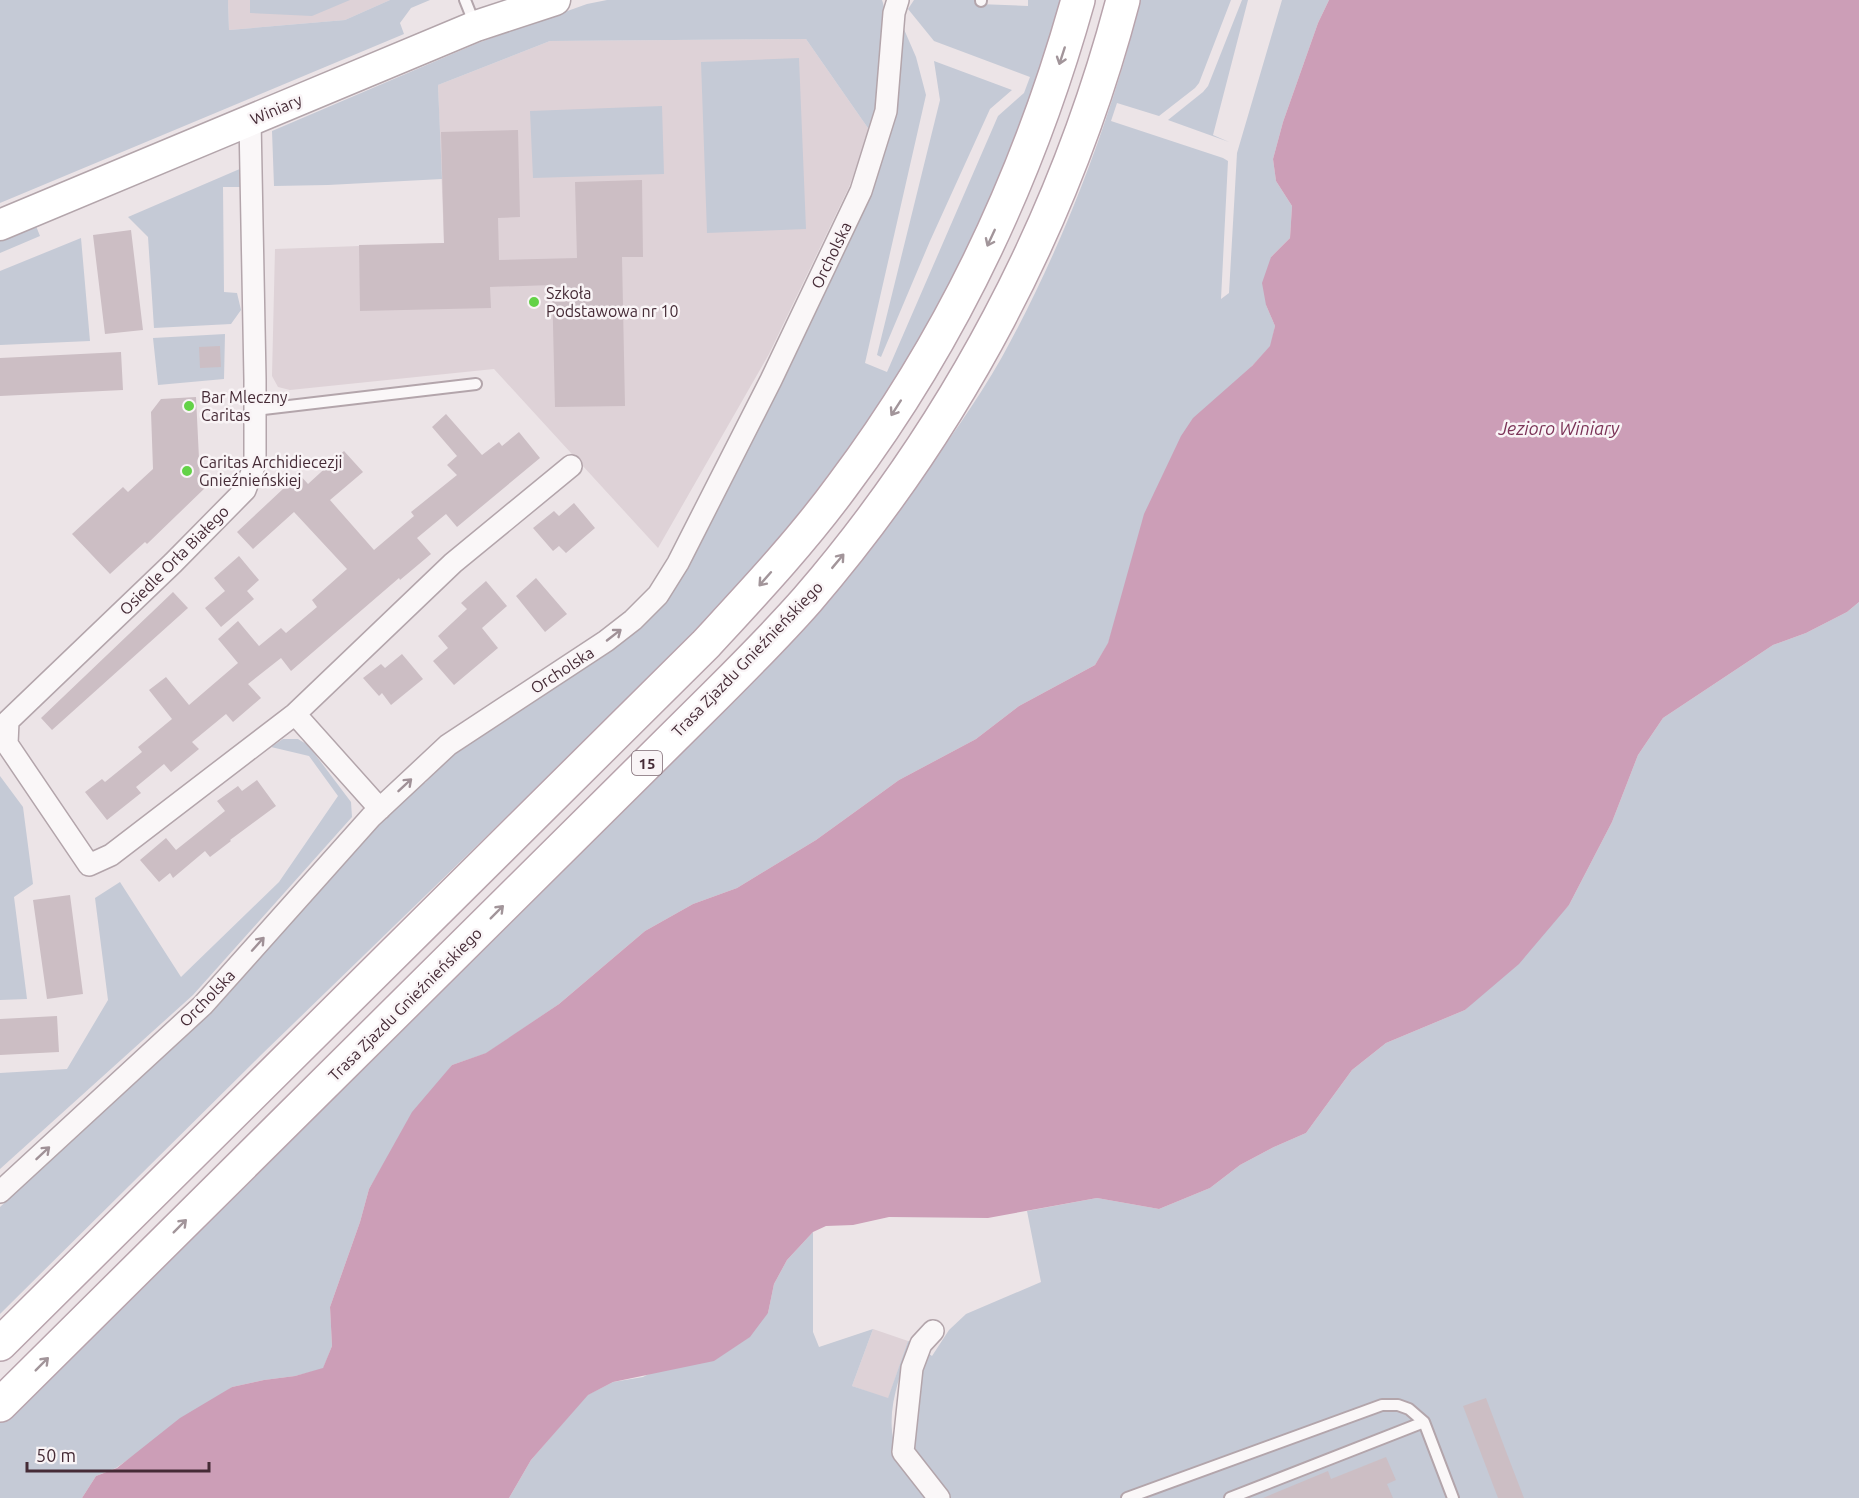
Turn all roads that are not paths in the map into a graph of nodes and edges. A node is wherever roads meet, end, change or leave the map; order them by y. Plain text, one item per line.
1 (555, 0) edge
2 (898, 0) edge
3 (1078, 0) edge
4 (1123, 0) edge
5 (517, 6) edge
6 (470, 13) edge
7 (250, 120) junction
8 (0, 225) edge
9 (476, 384) dead end
10 (255, 410) junction
11 (571, 466) dead end
12 (295, 714) junction
13 (380, 809) junction
14 (0, 1192) edge
15 (933, 1330) dead end
16 (0, 1344) edge
17 (0, 1405) edge
18 (1424, 1422) junction
19 (939, 1498) edge
20 (1127, 1498) edge
21 (1230, 1498) edge
22 (1453, 1498) edge

1 - 5 street, Winiary
13 -> 2 street, Orcholska
3 -> 16 main road, 15
17 -> 4 main road, Trasa Zjazdu Gnieźnieńskiego / 15
5 - 6 street, Winiary
6 - 7 street, Winiary
7 - 8 street, Winiary
7 - 10 street, Osiedle Orła Białego
9 - 10 lane
10 - 12 street, Osiedle Orła Białego
11 - 12 street
12 - 13 street
14 -> 13 street, Orcholska
15 - 19 street
18 - 20 lane
18 - 21 lane
18 - 22 lane

